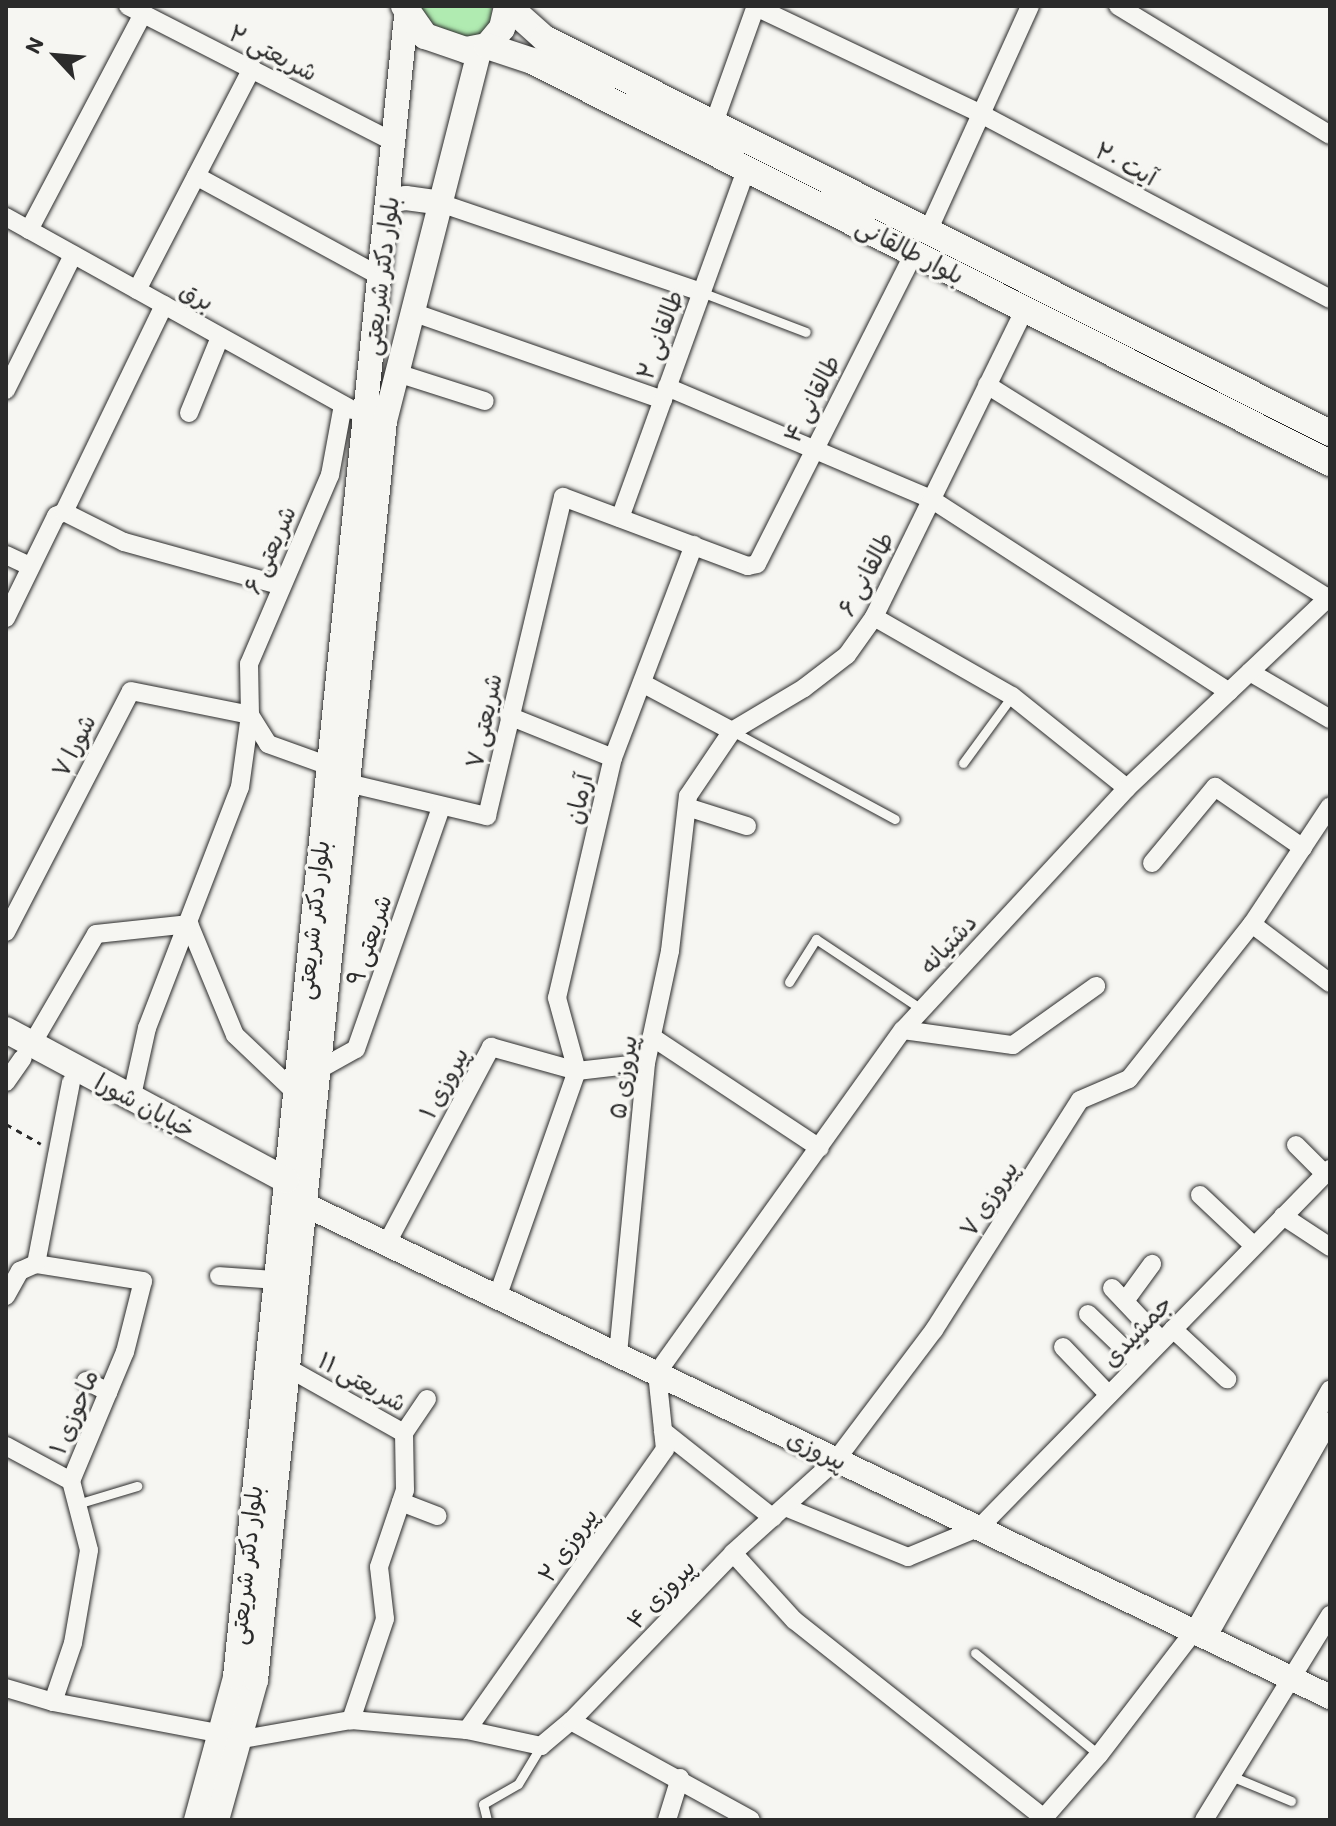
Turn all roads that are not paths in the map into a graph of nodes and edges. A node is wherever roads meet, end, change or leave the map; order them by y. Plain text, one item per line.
1 (507, 6) edge
2 (1030, 6) edge
3 (1118, 6) edge
4 (756, 7) edge
5 (404, 9) edge
6 (136, 10) edge
7 (484, 46) junction
8 (252, 68) junction
9 (979, 113) junction
10 (714, 123) junction
11 (1330, 135) edge
12 (396, 143) junction
13 (746, 169) junction
14 (196, 176) junction
15 (390, 201) junction
16 (440, 203) junction
17 (6, 217) edge
18 (29, 230) junction
19 (928, 231) junction
20 (914, 253) junction
21 (73, 255) junction
22 (383, 278) junction
23 (137, 290) junction
24 (701, 292) junction
25 (1330, 299) edge
26 (164, 305) junction
27 (1025, 309) junction
28 (412, 312) junction
29 (806, 332) dead end
30 (220, 337) junction
31 (397, 373) junction
32 (987, 385) junction
33 (6, 390) edge
34 (665, 393) junction
35 (485, 401) dead end
36 (354, 410) junction
37 (189, 413) dead end
38 (1330, 433) edge
39 (815, 447) junction
40 (1329, 461) edge
41 (330, 475) junction
42 (357, 480) junction
43 (931, 499) junction
44 (64, 512) junction
45 (620, 518) junction
46 (694, 545) junction
47 (6, 555) edge
48 (30, 566) junction
49 (279, 585) junction
50 (1329, 597) edge
51 (874, 617) junction
52 (6, 618) edge
53 (1250, 672) junction
54 (642, 683) junction
55 (1229, 692) junction
56 (1012, 696) junction
57 (250, 715) junction
58 (509, 716) junction
59 (1330, 719) edge
60 (732, 731) junction
61 (613, 758) junction
62 (963, 763) dead end
63 (329, 766) junction
64 (348, 783) junction
65 (1127, 788) junction
66 (1330, 806) edge
67 (441, 807) junction
68 (687, 807) junction
69 (895, 819) dead end
70 (747, 826) dead end
71 (1303, 848) junction
72 (1152, 863) dead end
73 (189, 924) junction
74 (1252, 924) junction
75 (6, 932) edge
76 (789, 982) dead end
77 (1330, 983) edge
78 (1096, 986) dead end
79 (315, 1001) junction
80 (920, 1008) junction
81 (6, 1030) edge
82 (903, 1030) junction
83 (652, 1037) junction
84 (20, 1050) edge
85 (646, 1063) junction
86 (318, 1070) junction
87 (577, 1071) junction
88 (6, 1082) edge
89 (71, 1082) junction
90 (295, 1092) junction
91 (131, 1100) junction
92 (1296, 1145) dead end
93 (820, 1148) junction
94 (1328, 1171) edge
95 (292, 1193) junction
96 (1200, 1195) dead end
97 (1283, 1216) junction
98 (388, 1241) junction
99 (1253, 1245) junction
100 (1330, 1247) edge
101 (36, 1264) junction
102 (1152, 1264) dead end
103 (219, 1276) dead end
104 (276, 1280) junction
105 (498, 1295) junction
106 (6, 1296) edge
107 (1088, 1314) dead end
108 (1167, 1335) junction
109 (1063, 1347) dead end
110 (618, 1354) junction
111 (1139, 1363) junction
112 (288, 1368) junction
113 (657, 1373) junction
114 (1227, 1379) dead end
115 (86, 1381) dead end
116 (1330, 1390) edge
117 (109, 1392) junction
118 (1109, 1395) junction
119 (427, 1399) dead end
120 (1330, 1421) edge
121 (663, 1431) junction
122 (404, 1433) junction
123 (6, 1446) edge
124 (836, 1460) junction
125 (71, 1481) junction
126 (137, 1486) dead end
127 (401, 1502) junction
128 (74, 1505) junction
129 (779, 1513) junction
130 (437, 1516) dead end
131 (980, 1527) junction
132 (733, 1553) junction
133 (1330, 1615) edge
134 (1200, 1634) junction
135 (975, 1653) dead end
136 (1291, 1678) junction
137 (6, 1688) edge
138 (1330, 1697) edge
139 (53, 1702) junction
140 (351, 1720) junction
141 (571, 1721) junction
142 (467, 1730) junction
143 (232, 1736) junction
144 (541, 1746) junction
145 (1099, 1755) junction
146 (1231, 1776) junction
147 (680, 1778) junction
148 (1291, 1801) dead end
149 (1043, 1819) edge
150 (196, 1820) edge
151 (217, 1820) edge
152 (487, 1820) edge
153 (667, 1820) edge
154 (751, 1820) edge
155 (1204, 1820) edge

1 - 7 main road
1 - 10 main road, بلوار طالقانی
2 - 9 street
3 - 11 street
4 - 9 street, آیت ۲۰
4 - 10 street
5 - 7 main road, بلوار طالقانی
5 - 12 street, بلوار دکتر شریعتی
6 - 8 street, شریعتی ۲
6 - 18 street
7 - 13 main road, بلوار طالقانی
7 - 16 street, بلوار دکتر شریعتی
8 - 12 street, شریعتی ۲
8 - 14 street
9 - 19 street
9 - 25 street, آیت ۲۰
10 - 19 main road, بلوار طالقانی
12 - 15 street, بلوار دکتر شریعتی
13 - 20 main road, بلوار طالقانی
13 - 24 street, طالقانی ۲
14 - 22 street
14 - 23 street
15 - 16 street
15 - 22 street, بلوار دکتر شریعتی
16 - 24 street
16 - 28 street, بلوار دکتر شریعتی
17 - 18 street, برق
18 - 21 street, برق
19 - 38 main road, بلوار طالقانی
20 - 27 main road, بلوار طالقانی
20 - 39 street, طالقانی ۴
21 - 23 street, برق
21 - 33 street
22 - 36 street, بلوار دکتر شریعتی
23 - 26 street, برق
24 - 29 lane
24 - 34 street, طالقانی ۲
26 - 30 street, برق
26 - 44 street
27 - 32 street, طالقانی ۶
27 - 40 main road, بلوار طالقانی
28 - 31 street, بلوار دکتر شریعتی
28 - 34 street
30 - 36 street, برق
30 - 37 street
31 - 35 street
31 - 64 street, بلوار دکتر شریعتی
32 - 43 street, طالقانی ۶
32 - 50 street
34 - 39 street
34 - 45 street, طالقانی ۲
36 - 41 street, شریعتی ۶
36 - 42 street, بلوار دکتر شریعتی
39 - 43 street
39 - 46 street, طالقانی ۴
41 - 42 street
41 - 49 street, شریعتی ۶
42 - 63 street, بلوار دکتر شریعتی
43 - 51 street, طالقانی ۶
43 - 55 street
44 - 48 street
44 - 49 street
45 - 46 street
45 - 58 street, شریعتی ۷
46 - 54 street, آرمان
47 - 48 street
48 - 52 street
49 - 57 street, شریعتی ۶
50 - 53 street, دشتیانه
51 - 56 street
51 - 60 street, طالقانی ۶
53 - 55 street, دشتیانه
53 - 59 street
54 - 60 street
54 - 61 street, آرمان
55 - 65 street, دشتیانه
56 - 62 lane
56 - 65 street
57 - 63 street
57 - 73 street, شریعتی ۶
57 - 75 street, شورا ۷
58 - 61 street
58 - 67 street, شریعتی ۷
60 - 68 street, طالقانی ۶
60 - 69 lane
61 - 87 street, آرمان
63 - 79 street, بلوار دکتر شریعتی
64 - 67 street, شریعتی ۷
64 - 79 street, بلوار دکتر شریعتی
65 - 80 street, دشتیانه
66 - 71 street, پیروزی ۷
67 - 86 street, شریعتی ۹
68 - 70 street
68 - 83 street, پیروزی ۵
71 - 72 street
71 - 74 street, پیروزی ۷
73 - 84 street
73 - 90 street
73 - 91 street, شریعتی ۶
74 - 77 street
74 - 124 street, پیروزی ۷
76 - 80 lane
78 - 82 street
79 - 86 street, بلوار دکتر شریعتی
79 - 90 street, بلوار دکتر شریعتی
80 - 82 street, دشتیانه
81 - 84 main road, خیابان شورا
82 - 93 street, دشتیانه
83 - 85 street, پیروزی ۵
83 - 93 street
84 - 88 street
84 - 89 main road, خیابان شورا
84 - 91 main road, خیابان شورا
85 - 87 street, پیروزی ۱
85 - 110 street, پیروزی ۵
86 - 95 street, بلوار دکتر شریعتی
87 - 98 street, پیروزی ۱
87 - 105 street
89 - 95 main road, خیابان شورا
89 - 101 street
90 - 95 street, بلوار دکتر شریعتی
91 - 95 main road, خیابان شورا
92 - 94 street
93 - 113 street, دشتیانه
94 - 97 street, جمشیدی
95 - 98 street, پیروزی
95 - 104 street, بلوار دکتر شریعتی
95 - 112 street, بلوار دکتر شریعتی
96 - 99 street
97 - 99 street, جمشیدی
97 - 100 street
98 - 105 street, پیروزی
99 - 108 street, جمشیدی
101 - 106 street
101 - 117 street, ماحوزی ۱
102 - 108 street
103 - 104 street
104 - 143 street, بلوار دکتر شریعتی
105 - 110 street, پیروزی
107 - 111 street
108 - 111 street, جمشیدی
108 - 114 street
109 - 118 street
110 - 113 street, پیروزی
111 - 118 street, جمشیدی
112 - 122 street, شریعتی ۱۱
112 - 143 street, بلوار دکتر شریعتی
113 - 121 street, پیروزی ۲
113 - 124 street, پیروزی
115 - 117 street
116 - 134 street
117 - 125 street, ماحوزی ۱
118 - 131 street, جمشیدی
119 - 122 street
120 - 134 street
121 - 129 street
121 - 142 street, پیروزی ۲
122 - 127 street, شریعتی ۱۱
123 - 125 street
124 - 129 street, پیروزی ۴
124 - 131 street, پیروزی
125 - 128 street, ماحوزی ۱
126 - 128 lane
127 - 130 street
127 - 140 street, شریعتی ۱۱
128 - 139 street, ماحوزی ۱
129 - 131 street
129 - 132 street, پیروزی ۴
131 - 134 street, پیروزی
132 - 141 street, پیروزی ۴
132 - 149 street
133 - 136 street
134 - 136 street, پیروزی
134 - 145 street
135 - 145 lane
136 - 138 street, پیروزی
136 - 146 street
137 - 139 street
139 - 143 street
140 - 142 street
140 - 143 street
141 - 144 street, پیروزی ۴
141 - 147 street
142 - 144 street
143 - 150 street, بلوار دکتر شریعتی
143 - 151 street, بلوار دکتر شریعتی
144 - 152 lane
145 - 149 street
146 - 148 lane
146 - 155 street
147 - 153 street
147 - 154 street

